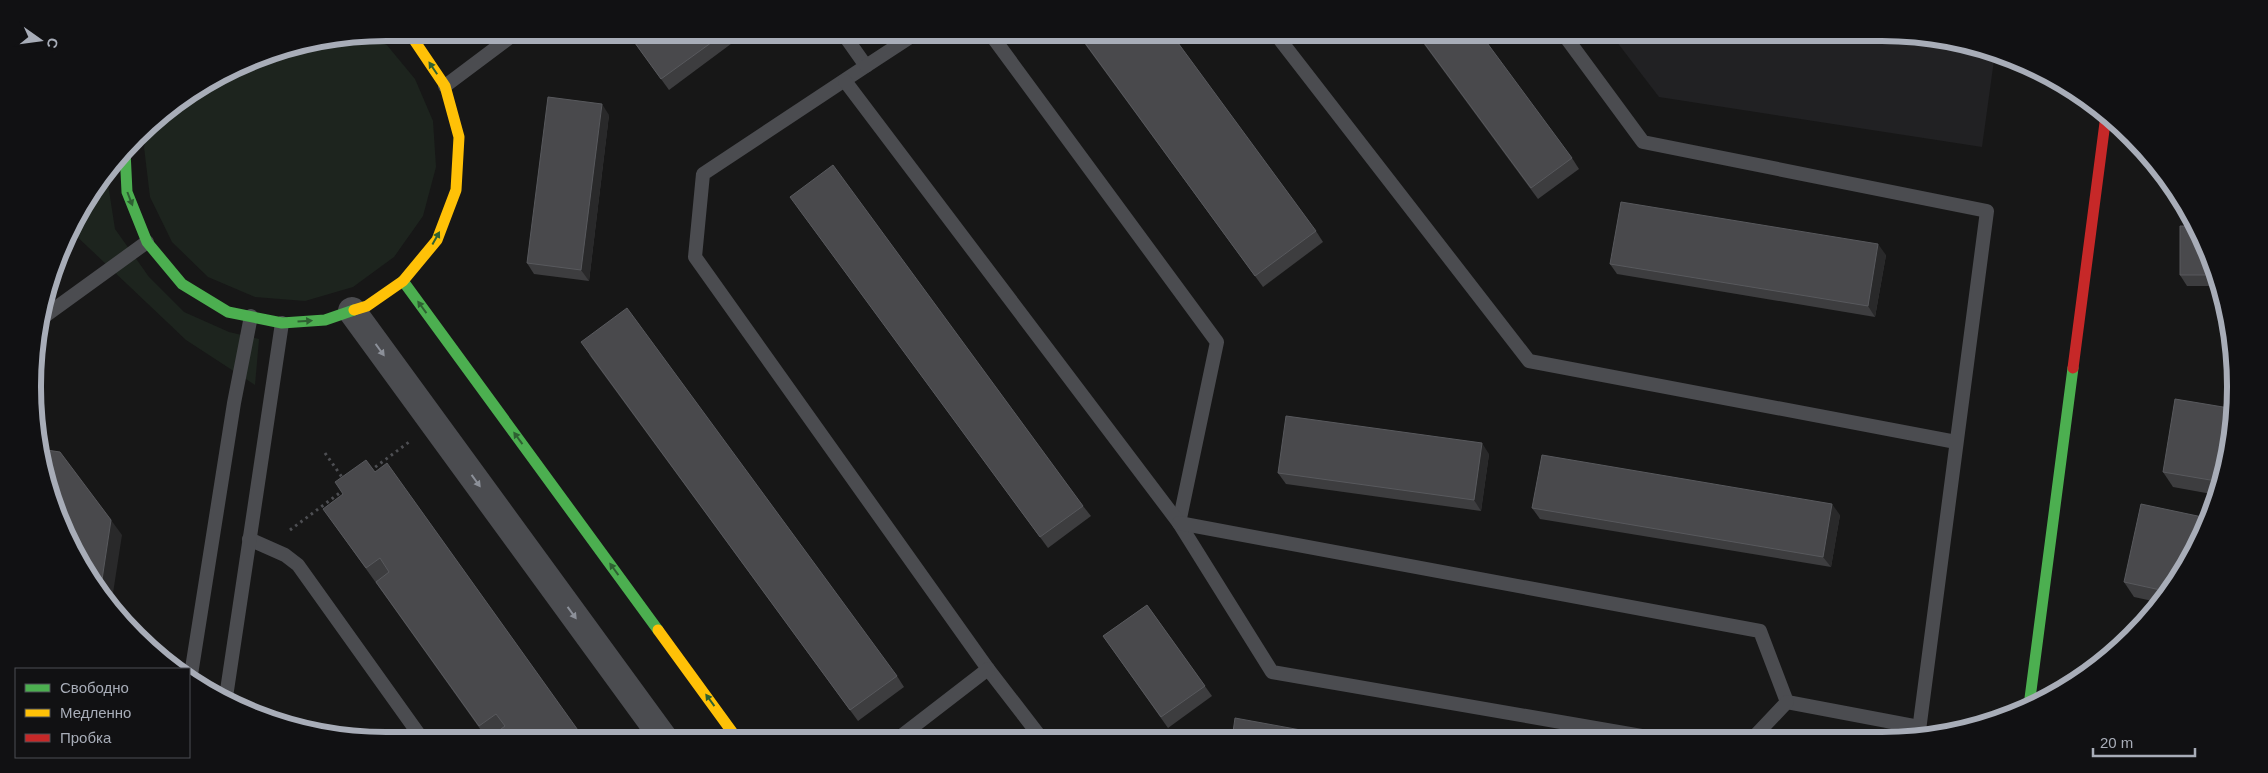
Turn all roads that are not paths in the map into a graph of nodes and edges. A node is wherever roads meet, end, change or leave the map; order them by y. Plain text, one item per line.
1 (419, 41) edge
2 (506, 41) edge
3 (848, 41) edge
4 (904, 41) edge
5 (996, 41) edge
6 (1281, 41) edge
7 (1569, 41) edge
8 (866, 66) junction
9 (845, 81) junction
10 (445, 86) junction
11 (2105, 124) edge
12 (125, 161) edge
13 (147, 242) junction
14 (403, 281) junction
15 (352, 311) junction
16 (49, 313) edge
17 (251, 316) junction
18 (282, 323) junction
19 (1956, 442) junction
20 (1179, 523) junction
21 (250, 540) junction
22 (988, 669) junction
23 (192, 671) edge
24 (227, 692) edge
25 (2030, 698) edge
26 (1787, 702) junction
27 (1911, 730) edge
28 (1918, 730) edge
29 (417, 732) edge
30 (659, 732) edge
31 (732, 732) edge
32 (906, 732) edge
33 (1037, 732) edge
34 (1617, 732) edge
35 (1759, 732) edge

10 -> 1 street
2 - 10 lane
3 - 8 lane
4 - 8 lane
5 - 20 lane
6 - 19 lane
7 - 19 lane
8 - 9 lane
9 - 20 lane
9 - 22 lane
14 -> 10 street
11 - 25 street
12 -> 13 street
13 - 16 lane
13 - 17 street
14 - 15 street
31 -> 14 street
18 -> 15 street
15 -> 30 street
17 - 18 street
17 - 23 lane
18 - 21 lane
19 - 28 lane
20 - 26 lane
20 - 34 lane
21 - 24 lane
21 - 29 lane
22 - 32 lane
22 - 33 lane
26 - 27 lane
26 - 35 lane

